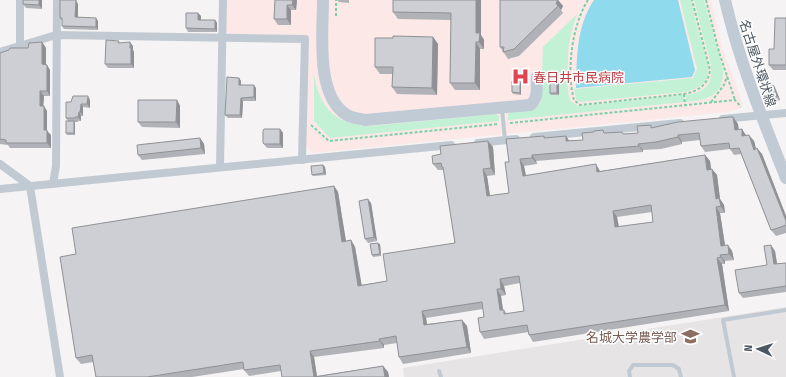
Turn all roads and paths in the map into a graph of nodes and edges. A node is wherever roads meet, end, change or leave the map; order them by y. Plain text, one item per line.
1 (20, 0) edge
2 (57, 0) edge
3 (223, 0) edge
4 (324, 0) edge
5 (336, 0) edge
6 (588, 0) edge
7 (692, 0) edge
8 (706, 0) edge
9 (725, 0) edge
10 (336, 16) dead end
11 (56, 35) junction
12 (222, 38) junction
13 (20, 46) junction
14 (0, 52) edge
15 (727, 75) junction
16 (537, 77) dead end
17 (684, 94) junction
18 (735, 100) dead end
19 (712, 102) dead end
20 (685, 105) dead end
21 (502, 106) junction
22 (786, 113) edge
23 (761, 115) junction
24 (714, 120) edge
25 (691, 122) edge
26 (505, 140) junction
27 (302, 160) junction
28 (0, 164) edge
29 (220, 168) junction
30 (786, 178) edge
31 (53, 184) junction
32 (30, 186) junction
33 (0, 189) edge
34 (786, 310) edge
35 (439, 371) dead end
36 (60, 377) edge
37 (441, 377) edge
38 (630, 377) edge
39 (681, 377) edge
40 (734, 377) edge

1 - 13 street
2 - 11 street
3 - 12 street
4 - 21 street
5 - 10 path
6 - 17 path
7 - 17 path
8 - 15 path
9 - 23 street, 名古屋外環状線
11 - 12 street
11 - 13 street
11 - 31 street
12 - 27 street
12 - 29 street
13 - 14 street
15 - 18 path
15 - 19 path
16 - 21 street
17 - 20 path
21 - 26 lane
22 - 23 street
23 - 24 street
23 - 30 street, 名古屋外環状線
25 - 26 street
26 - 27 street
27 - 29 street
28 - 32 street
29 - 31 street
31 - 32 street
32 - 33 street
32 - 36 street
34 - 40 lane
35 - 37 lane
38 - 39 lane

